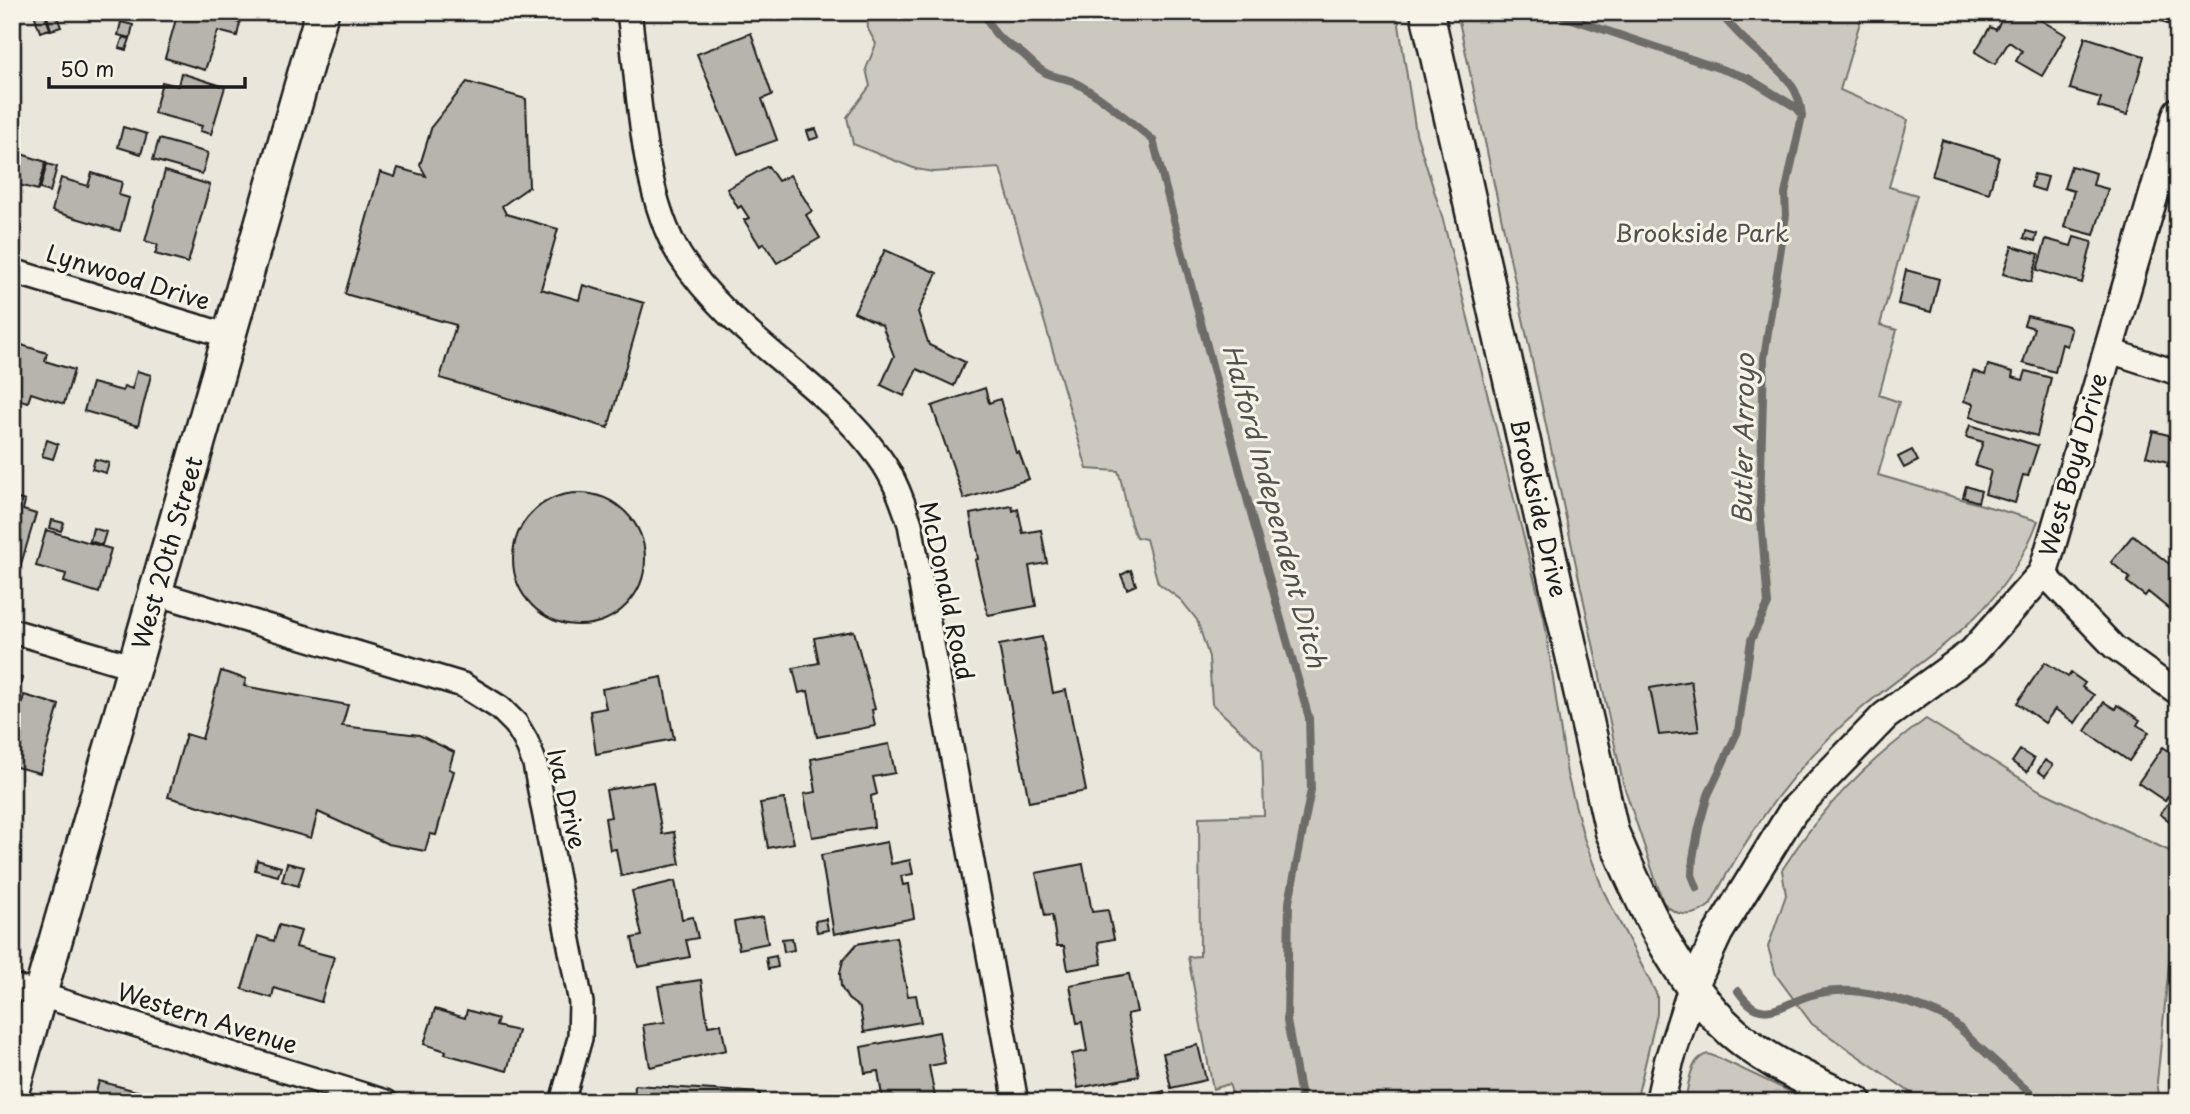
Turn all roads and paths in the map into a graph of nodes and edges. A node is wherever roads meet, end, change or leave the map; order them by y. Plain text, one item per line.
1 (322, 12) edge
2 (629, 12) edge
3 (1427, 12) edge
4 (2172, 12) edge
5 (2178, 14) edge
6 (2178, 112) edge
7 (12, 271) edge
8 (229, 336) junction
9 (2106, 350) junction
10 (2178, 373) edge
11 (2043, 573) junction
12 (156, 593) junction
13 (12, 631) edge
14 (135, 667) junction
15 (2178, 693) edge
16 (1693, 987) junction
17 (26, 991) edge
18 (12, 1092) edge
19 (386, 1102) edge
20 (562, 1102) edge
21 (1016, 1102) edge
22 (1660, 1102) edge
23 (1855, 1102) edge

1 - 8 main road, West 20th Street
2 - 21 street, McDonald Road
3 - 16 main road, Brookside Drive
4 - 5 street
6 - 9 street, West Boyd Drive
7 - 8 street, Lynwood Drive
8 - 12 main road, West 20th Street
9 - 10 street
9 - 11 street, West Boyd Drive
11 - 15 street
11 - 16 street, West Boyd Drive
12 - 14 main road, West 20th Street
12 - 20 street, Iva Drive
13 - 14 street
14 - 17 main road, West 20th Street
16 - 22 street, West Boyd Drive
16 - 23 main road, Brookside Drive
17 - 18 main road, West 20th Street
17 - 19 street, Western Avenue

